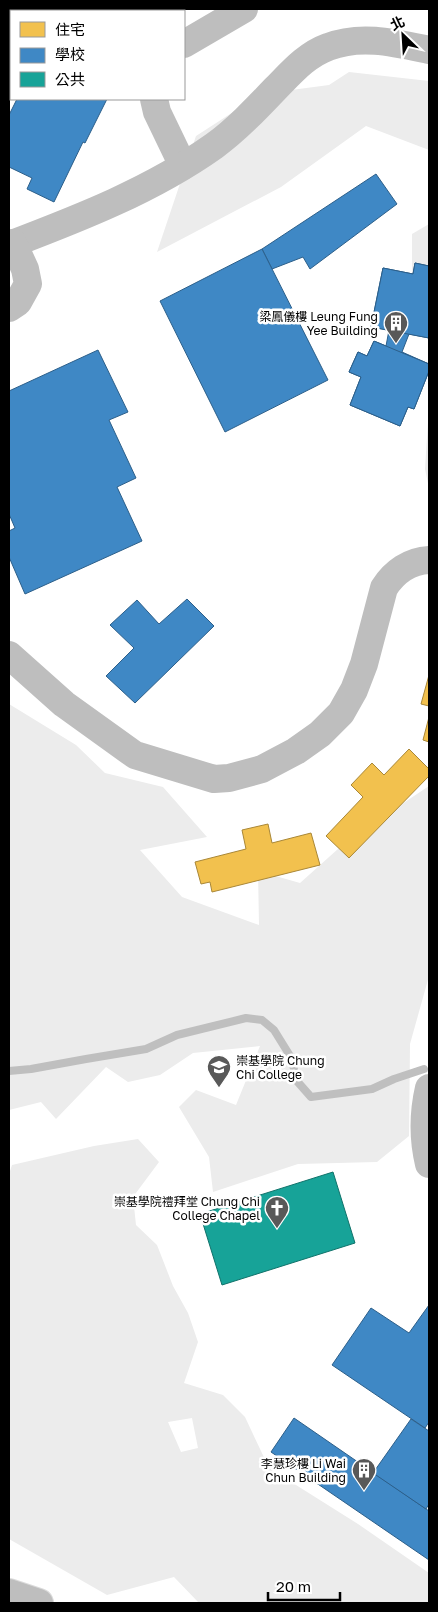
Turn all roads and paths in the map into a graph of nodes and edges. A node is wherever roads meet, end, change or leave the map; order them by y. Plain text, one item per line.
1 (244, 9) edge
2 (185, 43) edge
3 (429, 50) edge
4 (154, 100) edge
5 (183, 166) junction
6 (11, 244) edge
7 (9, 308) edge
8 (429, 560) edge
9 (9, 655) edge
10 (429, 1088) edge
11 (429, 1164) edge
12 (9, 1593) edge
13 (39, 1603) edge

1 - 2 street
3 - 5 street
4 - 5 street
5 - 6 street
6 - 7 street
8 - 9 street
10 - 11 street
12 - 13 street

